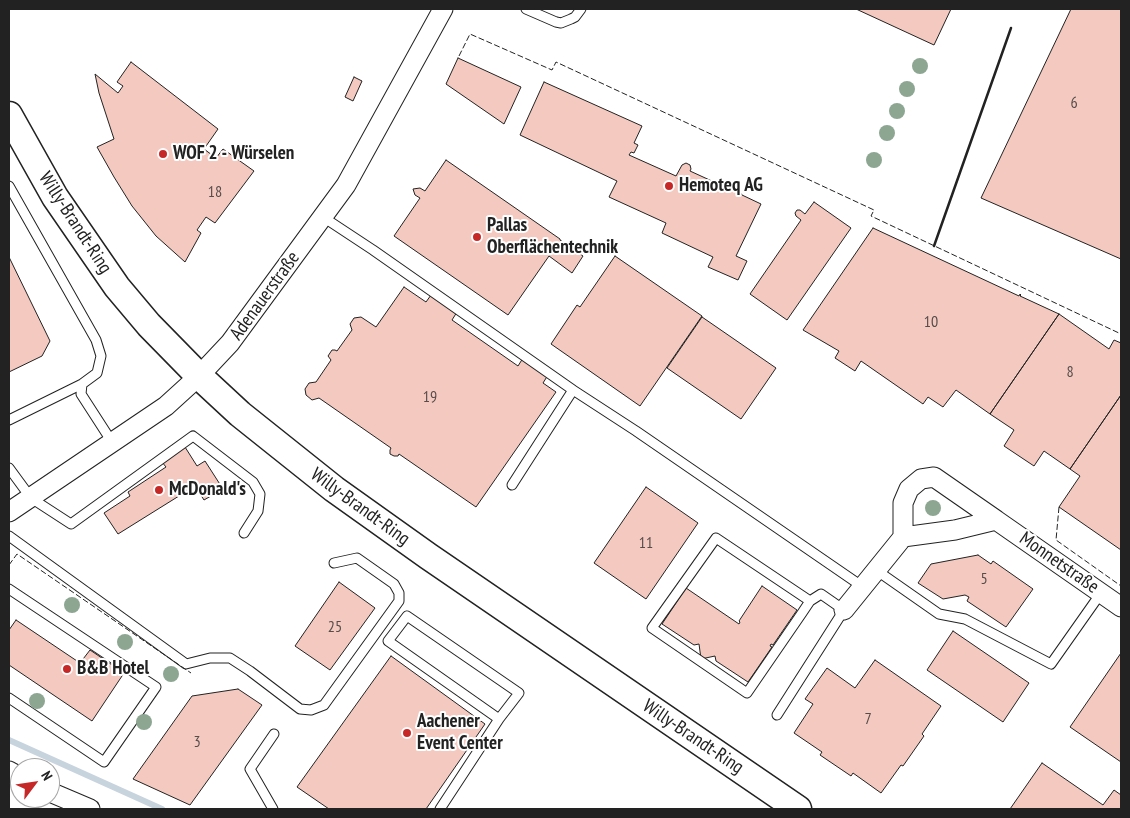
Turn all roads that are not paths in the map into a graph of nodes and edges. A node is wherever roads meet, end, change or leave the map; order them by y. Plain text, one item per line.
1 (443, 9) edge
2 (526, 9) edge
3 (581, 9) edge
4 (9, 115) edge
5 (10, 189) edge
6 (323, 216) junction
7 (199, 376) junction
8 (82, 384) junction
9 (573, 390) junction
10 (9, 420) edge
11 (112, 442) junction
12 (9, 468) edge
13 (512, 485) dead end
14 (32, 498) junction
15 (9, 512) edge
16 (996, 520) junction
17 (244, 533) dead end
18 (9, 536) edge
19 (903, 537) junction
20 (334, 563) dead end
21 (876, 570) junction
22 (863, 587) junction
23 (10, 592) edge
24 (1101, 593) junction
25 (810, 601) junction
26 (1121, 606) edge
27 (844, 610) junction
28 (9, 698) edge
29 (777, 715) dead end
30 (499, 719) junction
31 (274, 734) dead end
32 (60, 796) edge
33 (90, 809) edge
34 (273, 809) edge
35 (440, 809) edge
36 (798, 809) edge

1 - 6 street, Adenauerstraße
2 - 3 lane
4 - 7 street, Willy-Brandt-Ring
5 - 8 lane
6 - 7 street, Adenauerstraße
6 - 9 lane
7 - 11 street, Adenauerstraße
7 - 36 street, Willy-Brandt-Ring
8 - 10 lane
8 - 11 lane
9 - 13 lane
9 - 22 lane
11 - 14 street, Adenauerstraße
12 - 14 lane
14 - 15 street, Adenauerstraße
14 - 17 lane
16 - 19 street
16 - 19 street, Monnetstraße
16 - 24 street, Monnetstraße
18 - 20 lane
19 - 21 street
21 - 22 street
21 - 24 lane
22 - 27 street
23 - 28 lane
24 - 26 street, Monnetstraße
25 - 25 lane
25 - 27 lane
27 - 29 lane
30 - 30 lane
30 - 35 lane
31 - 34 lane
32 - 33 street

